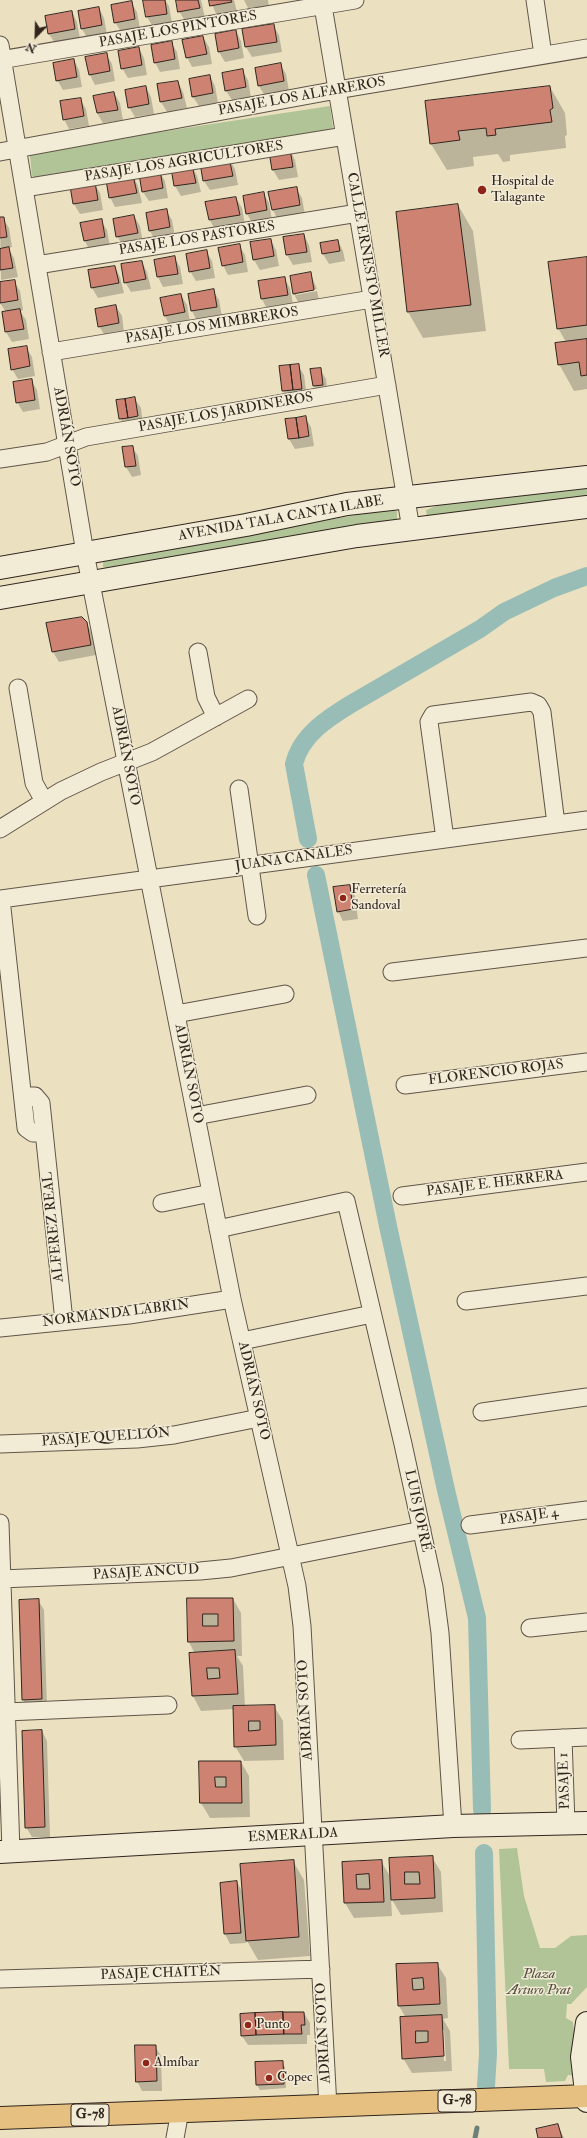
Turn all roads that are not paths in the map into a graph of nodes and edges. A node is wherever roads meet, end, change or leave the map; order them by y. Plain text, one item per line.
1 (355, 0) edge
2 (534, 0) edge
3 (322, 3) edge
4 (587, 48) edge
5 (1, 55) edge
6 (543, 55) junction
7 (337, 90) junction
8 (345, 136) junction
9 (18, 149) junction
10 (0, 152) edge
11 (24, 188) junction
12 (358, 213) junction
13 (37, 265) junction
14 (372, 299) junction
15 (51, 352) junction
16 (387, 385) junction
17 (67, 445) junction
18 (0, 459) edge
19 (587, 477) edge
20 (406, 498) junction
21 (587, 508) edge
22 (412, 529) junction
23 (85, 553) junction
24 (0, 568) edge
25 (91, 583) junction
26 (0, 598) edge
27 (198, 652) dead end
28 (18, 688) dead end
29 (248, 698) dead end
30 (216, 717) junction
31 (126, 763) junction
32 (239, 789) dead end
33 (44, 801) junction
34 (587, 820) edge
35 (556, 824) junction
36 (0, 829) edge
37 (445, 839) junction
38 (250, 865) junction
39 (149, 879) junction
40 (1, 899) edge
41 (257, 916) dead end
42 (587, 948) edge
43 (392, 972) dead end
44 (285, 994) dead end
45 (176, 1014) junction
46 (587, 1062) edge
47 (405, 1085) dead end
48 (307, 1095) dead end
49 (196, 1116) junction
50 (587, 1172) edge
51 (211, 1193) junction
52 (402, 1196) dead end
53 (162, 1203) dead end
54 (218, 1229) junction
55 (587, 1286) edge
56 (232, 1299) junction
57 (466, 1301) dead end
58 (372, 1314) junction
59 (64, 1321) junction
60 (0, 1328) edge
61 (242, 1341) junction
62 (587, 1396) edge
63 (482, 1412) dead end
64 (259, 1418) junction
65 (0, 1444) edge
66 (587, 1510) edge
67 (0, 1523) edge
68 (470, 1525) dead end
69 (422, 1530) junction
70 (291, 1557) junction
71 (1, 1579) edge
72 (587, 1622) edge
73 (530, 1628) dead end
74 (168, 1704) dead end
75 (6, 1712) junction
76 (587, 1737) edge
77 (563, 1738) junction
78 (520, 1740) dead end
79 (577, 1823) edge
80 (453, 1826) junction
81 (313, 1835) junction
82 (5, 1851) edge
83 (321, 1969) junction
84 (0, 1979) edge
85 (587, 2023) edge
86 (587, 2098) edge
87 (328, 2107) junction
88 (180, 2111) junction
89 (0, 2118) edge
90 (175, 2138) edge

1 - 3 street, PASAJE LOS PINTORES
2 - 6 street
3 - 5 street, PASAJE LOS PINTORES
3 - 7 street, CALLE ERNESTO MILLER
4 - 6 street, PASAJE LOS ALFAREROS
5 - 9 street, ADRIÁN SOTO
6 - 7 street, PASAJE LOS ALFAREROS
7 - 8 street, CALLE ERNESTO MILLER
7 - 9 street, PASAJE LOS ALFAREROS
8 - 11 street, PASAJE LOS AGRICULTORES
8 - 12 street, CALLE ERNESTO MILLER
9 - 10 street, PASAJE LOS ALFAREROS
9 - 11 street, ADRIÁN SOTO
11 - 13 street, ADRIÁN SOTO
12 - 13 street, PASAJE LOS PASTORES
12 - 14 street, CALLE ERNESTO MILLER
13 - 15 street, ADRIÁN SOTO
14 - 15 street, PASAJE LOS MIMBREROS
14 - 16 street, CALLE ERNESTO MILLER
15 - 17 street, ADRIÁN SOTO
16 - 17 street, PASAJE LOS JARDINEROS
16 - 20 street, CALLE ERNESTO MILLER
17 - 18 street, PASAJE LOS JARDINEROS
17 - 23 street, ADRIÁN SOTO
19 - 20 street, AVENIDA TALA CANTA ILABE
20 - 22 street, CALLE ERNESTO MILLER
20 - 23 street, AVENIDA TALA CANTA ILABE
21 - 22 street, AVENIDA TALA CANTA ILABE
22 - 25 street, AVENIDA TALA CANTA ILABE
23 - 24 street, AVENIDA TALA CANTA ILABE
23 - 25 street, ADRIÁN SOTO
25 - 26 street, AVENIDA TALA CANTA ILABE
25 - 31 street, ADRIÁN SOTO
27 - 30 street
28 - 33 street
29 - 30 street
30 - 31 street
31 - 33 street
31 - 39 street, ADRIÁN SOTO
32 - 38 street
33 - 36 street
34 - 35 street, JUANA CANALES
35 - 37 street, JUANA CANALES
35 - 37 street
37 - 38 street, JUANA CANALES
38 - 39 street, JUANA CANALES
38 - 41 street
39 - 40 street, JUANA CANALES
39 - 45 street, ADRIÁN SOTO
40 - 59 street, ALFEREZ REAL
42 - 43 street
44 - 45 street
45 - 49 street, ADRIÁN SOTO
46 - 47 street, FLORENCIO ROJAS
48 - 49 street
49 - 51 street, ADRIÁN SOTO
50 - 52 street, PASAJE E. HERRERA
51 - 53 street
51 - 54 street, ADRIÁN SOTO
54 - 56 street, ADRIÁN SOTO
54 - 58 street, LUIS JOFRÉ
55 - 57 street
56 - 59 street, NORMANDA LABRIN
56 - 61 street, ADRIÁN SOTO
58 - 61 street
58 - 69 street, LUIS JOFRÉ
59 - 60 street, NORMANDA LABRIN
61 - 64 street, ADRIÁN SOTO
62 - 63 street
64 - 65 street, PASAJE QUELLÓN
64 - 70 street, ADRIÁN SOTO
66 - 68 street, PASAJE 4
67 - 71 street
69 - 70 street, PASAJE ANCUD
69 - 80 street, LUIS JOFRÉ
70 - 71 street, PASAJE ANCUD
70 - 81 street, ADRIÁN SOTO
71 - 75 street
72 - 73 street
74 - 75 street
75 - 82 street
76 - 77 street, PASAJE 1
77 - 78 street, PASAJE 1
77 - 79 street, PASAJE 1
79 - 80 street, ESMERALDA
80 - 81 street, ESMERALDA
81 - 82 street, ESMERALDA
81 - 83 street, ADRIÁN SOTO
83 - 84 street, PASAJE CHAITÉN
83 - 87 street, ADRIÁN SOTO
85 - 86 street
86 - 87 main road, G-78
87 - 88 main road, G-78
88 - 89 main road, G-78
88 - 90 street

